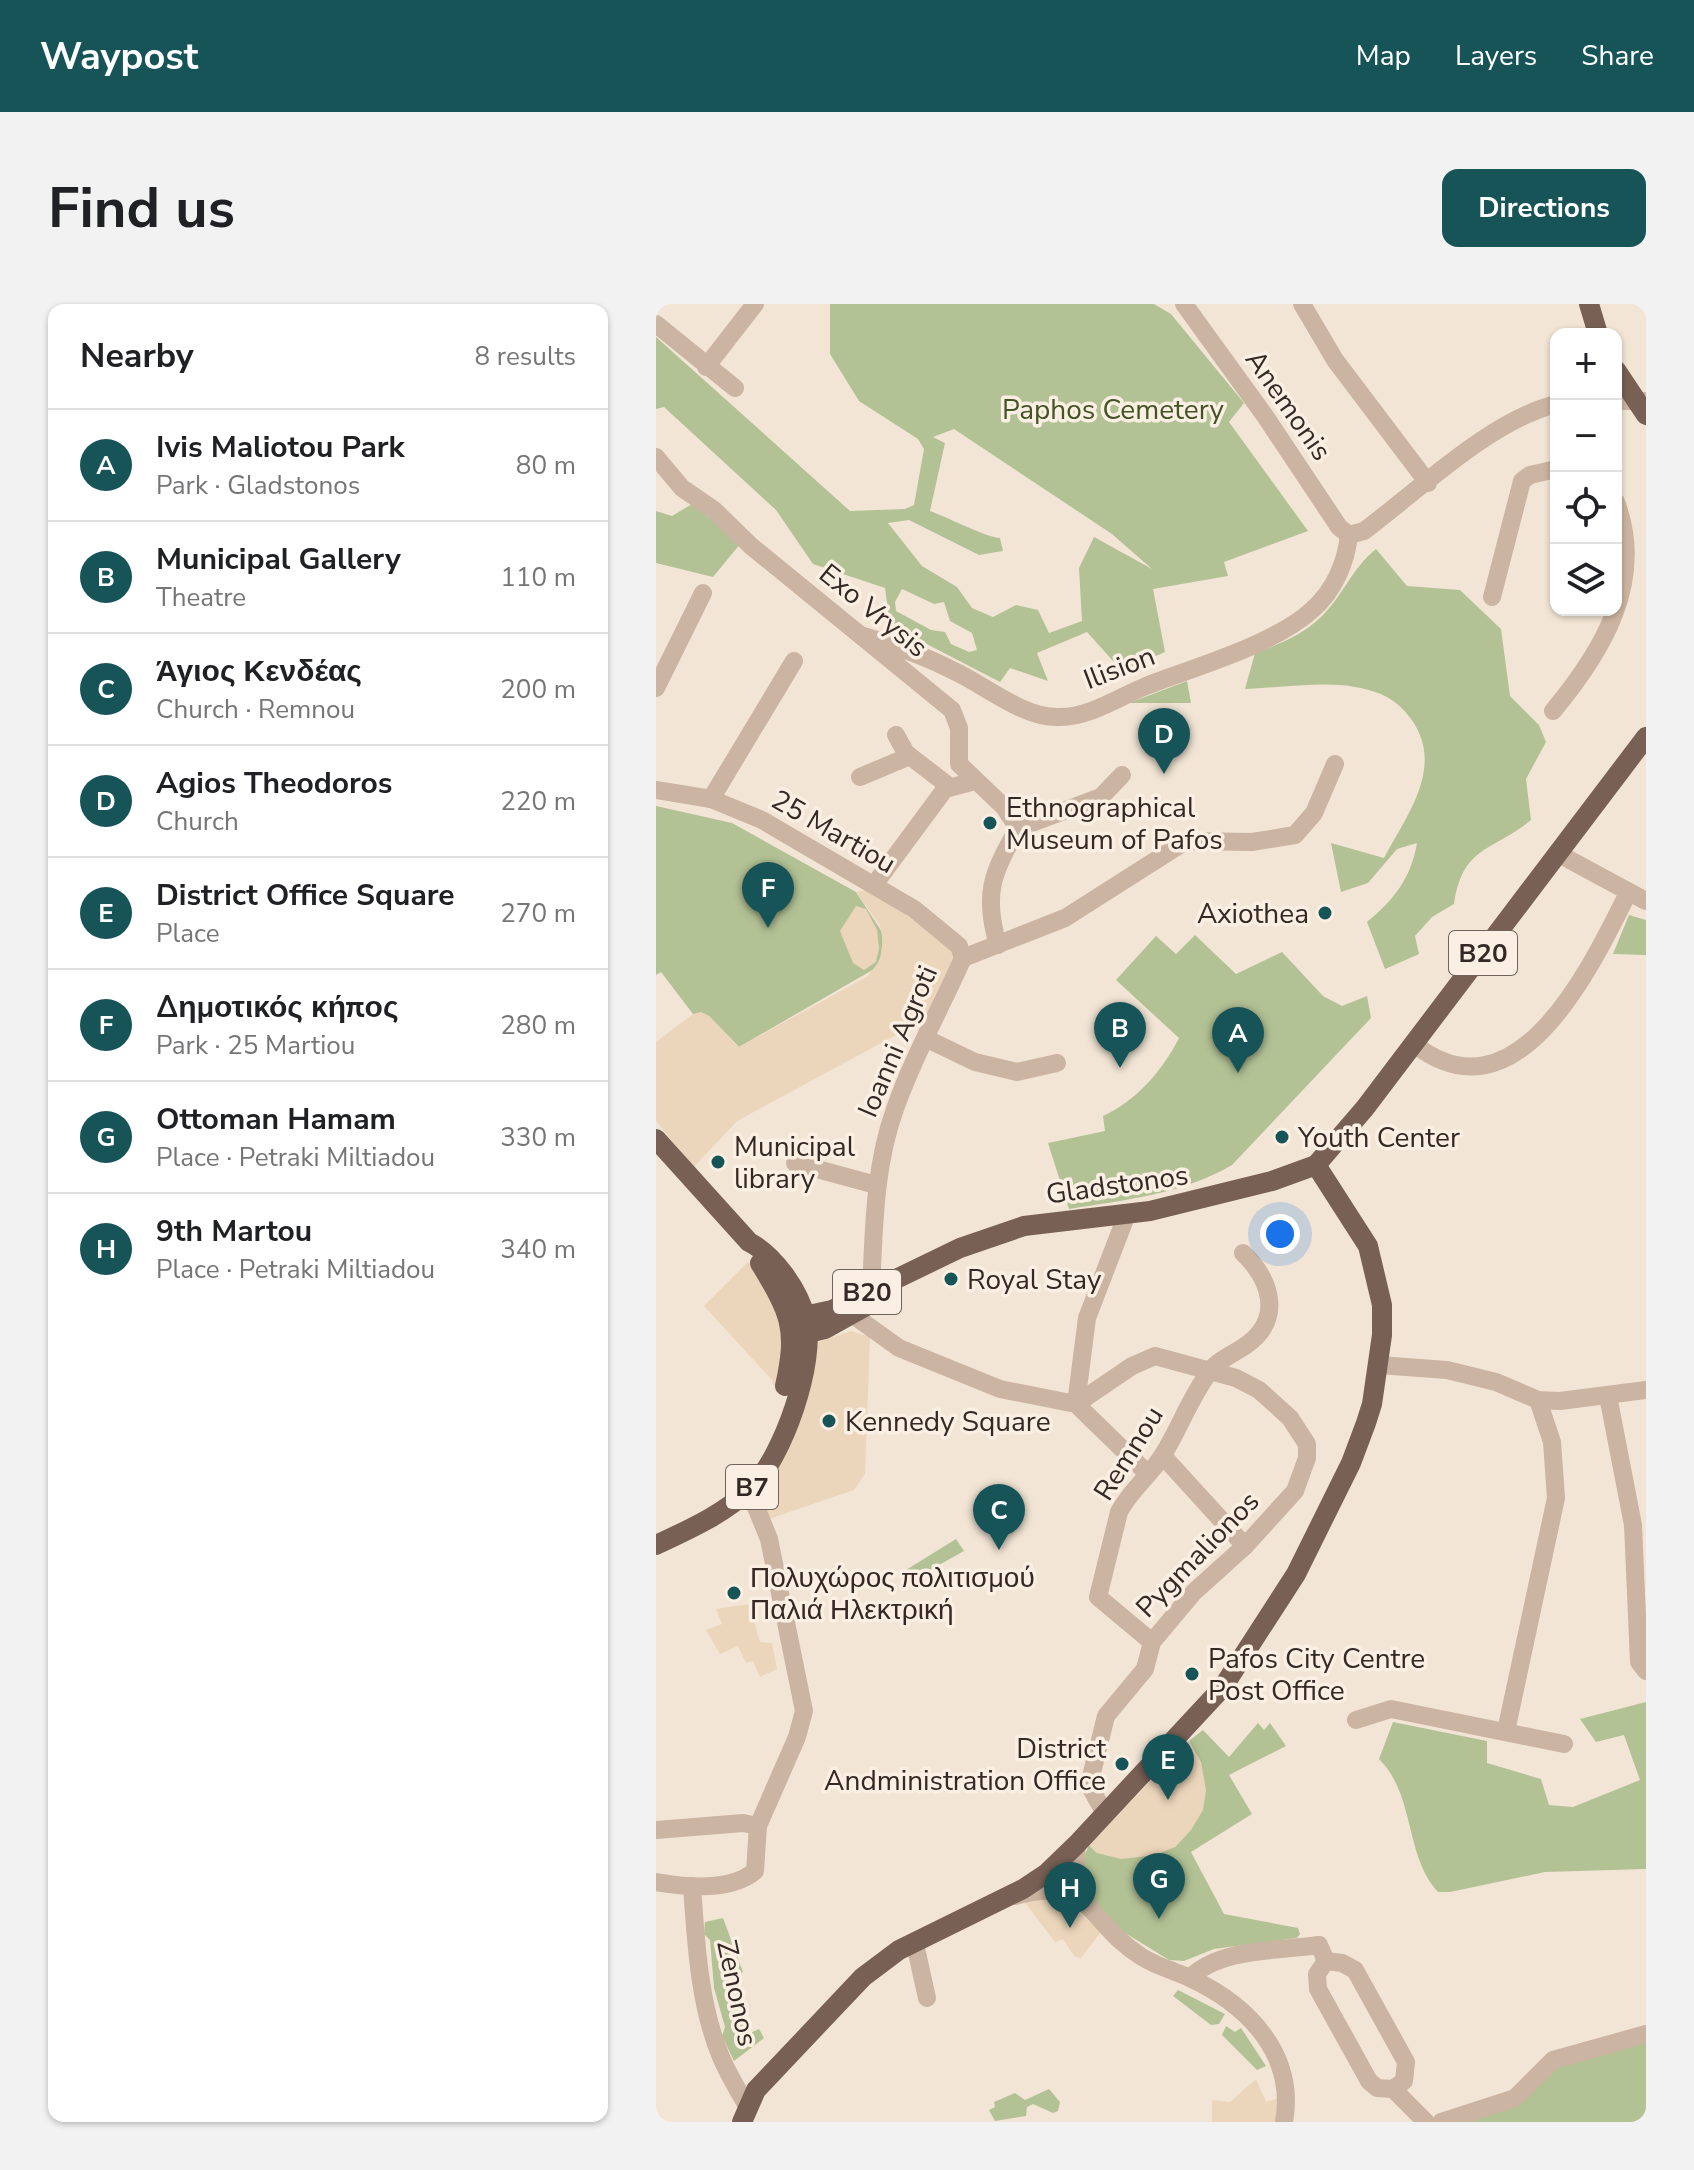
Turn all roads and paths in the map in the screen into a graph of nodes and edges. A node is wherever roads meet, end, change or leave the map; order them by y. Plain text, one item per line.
1 (755, 304) edge
2 (1184, 304) edge
3 (1302, 304) edge
4 (1589, 304) edge
5 (656, 324) edge
6 (1596, 328) edge
7 (706, 367) junction
8 (1622, 380) edge
9 (735, 388) dead end
10 (1636, 405) edge
11 (1550, 406) edge
12 (656, 457) edge
13 (1550, 470) edge
14 (1428, 483) junction
15 (1622, 513) edge
16 (1349, 535) junction
17 (703, 593) dead end
18 (1492, 597) dead end
19 (863, 636) junction
20 (794, 661) dead end
21 (656, 688) edge
22 (1553, 711) dead end
23 (896, 735) dead end
24 (1646, 737) edge
25 (910, 756) junction
26 (1335, 764) dead end
27 (1122, 775) dead end
28 (860, 777) dead end
29 (975, 781) junction
30 (950, 787) junction
31 (656, 790) edge
32 (711, 799) junction
33 (1018, 828) junction
34 (1557, 853) junction
35 (874, 885) junction
36 (1628, 893) junction
37 (1646, 901) edge
38 (998, 945) junction
39 (963, 958) junction
40 (927, 1039) junction
41 (1414, 1044) junction
42 (1057, 1063) dead end
43 (660, 1151) edge
44 (795, 1163) dead end
45 (1316, 1165) junction
46 (876, 1185) junction
47 (1127, 1214) junction
48 (1243, 1253) dead end
49 (928, 1264) junction
50 (871, 1290) junction
51 (853, 1315) junction
52 (799, 1327) junction
53 (1379, 1365) junction
54 (1210, 1370) junction
55 (1646, 1390) edge
56 (1608, 1396) junction
57 (1538, 1400) junction
58 (1076, 1404) junction
59 (1163, 1456) junction
60 (1147, 1473) junction
61 (749, 1490) junction
62 (656, 1533) edge
63 (656, 1545) edge
64 (1245, 1546) junction
65 (1152, 1642) junction
66 (1646, 1671) edge
67 (1356, 1720) dead end
68 (1506, 1731) junction
69 (1564, 1744) dead end
70 (1105, 1814) junction
71 (758, 1826) junction
72 (656, 1830) edge
73 (1077, 1844) junction
74 (656, 1882) edge
75 (692, 1886) junction
76 (1004, 1898) junction
77 (1085, 1903) junction
78 (915, 1944) junction
79 (1326, 1961) junction
80 (1190, 1978) junction
81 (927, 1998) dead end
82 (1646, 2034) edge
83 (1393, 2089) junction
84 (745, 2114) edge
85 (1284, 2122) edge
86 (1426, 2122) edge
87 (1441, 2122) edge

1 - 7 street
2 - 16 street, Anemonis
3 - 14 street
4 - 6 main road
5 - 7 street
7 - 9 street
8 - 10 main road
11 - 14 street
12 - 19 street, Exo Vrysis
13 - 18 street
14 - 16 street
15 - 22 street
16 - 19 street, Ilision
17 - 21 street
19 - 29 street, Exo Vrysis
20 - 32 street
23 - 25 street
24 - 34 main road, B20
25 - 28 street
25 - 30 street
26 - 38 street
27 - 33 street
29 - 30 street
29 - 33 street, Exo Vrysis
30 - 35 street
31 - 32 street, 25 Martiou
32 - 35 street, 25 Martiou
33 - 38 street
34 - 36 street
34 - 41 main road, B20
35 - 39 street, 25 Martiou
36 - 37 street
36 - 41 street
38 - 39 street
39 - 40 street, Ioanni Agroti
40 - 42 street
40 - 46 street, Ioanni Agroti
41 - 45 main road, B20
43 - 52 main road
44 - 46 street
45 - 47 main road, Gladstonos / B20
45 - 53 main road
46 - 50 street, Ioanni Agroti
47 - 49 main road, Gladstonos / B20
47 - 58 street
48 - 54 street
49 - 50 main road, Gladstonos / B20
49 - 51 main road, Gladstonos / B20
50 - 52 main road, Gladstonos / B20
51 - 52 main road, Gladstonos / B20
51 - 58 street
52 - 61 main road, B7
52 - 62 main road, B7
53 - 57 street
53 - 70 main road
54 - 58 street
54 - 59 street, Remnou
54 - 64 street, Pygmalionos
55 - 56 street
56 - 57 street
56 - 66 street
57 - 68 street
58 - 60 street
59 - 60 street, Remnou
59 - 64 street
60 - 65 street, Remnou
61 - 63 main road, B7
61 - 71 street
64 - 65 street, Pygmalionos
65 - 70 street, Pygmalionos
67 - 68 street
68 - 69 street
70 - 73 main road
71 - 72 street
71 - 75 street
73 - 76 main road
73 - 77 street
74 - 75 street
75 - 84 street, Zenonos
76 - 77 street
76 - 78 main road
77 - 80 street
78 - 81 street
78 - 84 main road
79 - 80 street
79 - 83 street
79 - 83 street
80 - 85 street
82 - 87 street
83 - 86 street

